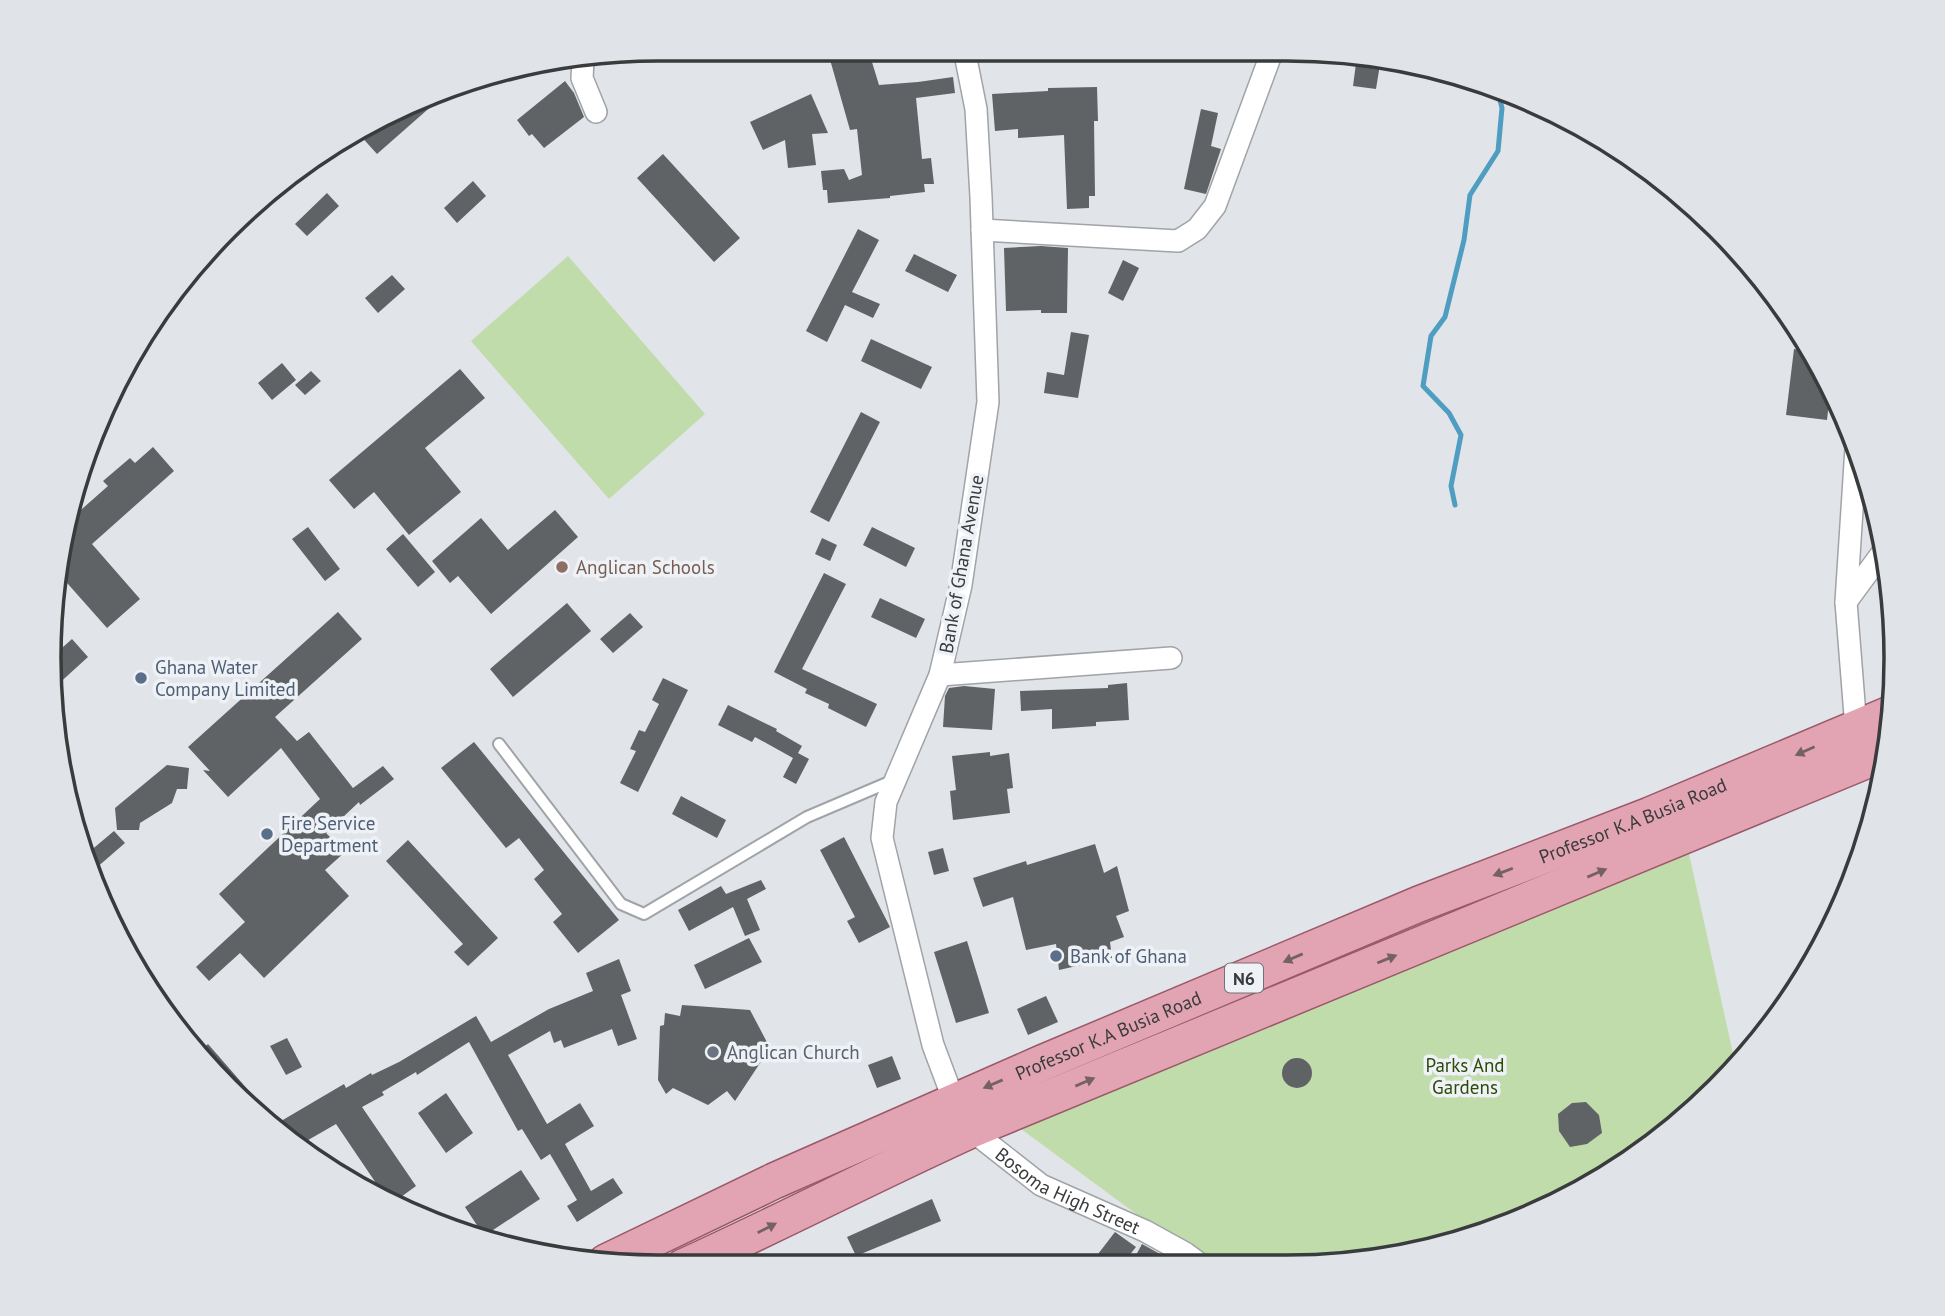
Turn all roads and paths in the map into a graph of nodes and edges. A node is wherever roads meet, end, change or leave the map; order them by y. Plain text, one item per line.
1 (966, 61) edge
2 (1269, 61) edge
3 (583, 66) edge
4 (596, 113) dead end
5 (982, 230) junction
6 (1854, 474) edge
7 (1876, 562) edge
8 (1846, 602) junction
9 (1171, 658) dead end
10 (940, 675) junction
11 (1880, 718) edge
12 (1856, 728) junction
13 (499, 744) dead end
14 (1875, 757) edge
15 (894, 780) junction
16 (963, 1116) junction
17 (624, 1253) edge
18 (709, 1255) edge
19 (1188, 1255) edge

1 - 5 street, Bank of Ghana Avenue
2 - 5 street
3 - 4 street
5 - 10 street, Bank of Ghana Avenue
6 - 8 street
7 - 8 street
8 - 12 street
9 - 10 street
10 - 15 street, Bank of Ghana Avenue
11 - 12 main road, Professor K.A Busia Road / N6
12 -> 16 main road, Professor K.A Busia Road / N6
13 - 15 lane
16 -> 14 main road, Professor K.A Busia Road / N6
15 - 16 street, Bank of Ghana Avenue
16 - 17 main road, Professor K.A Busia Road / N6
18 -> 16 main road, Professor K.A Busia Road / N6
16 - 19 street, Bosoma High Street

